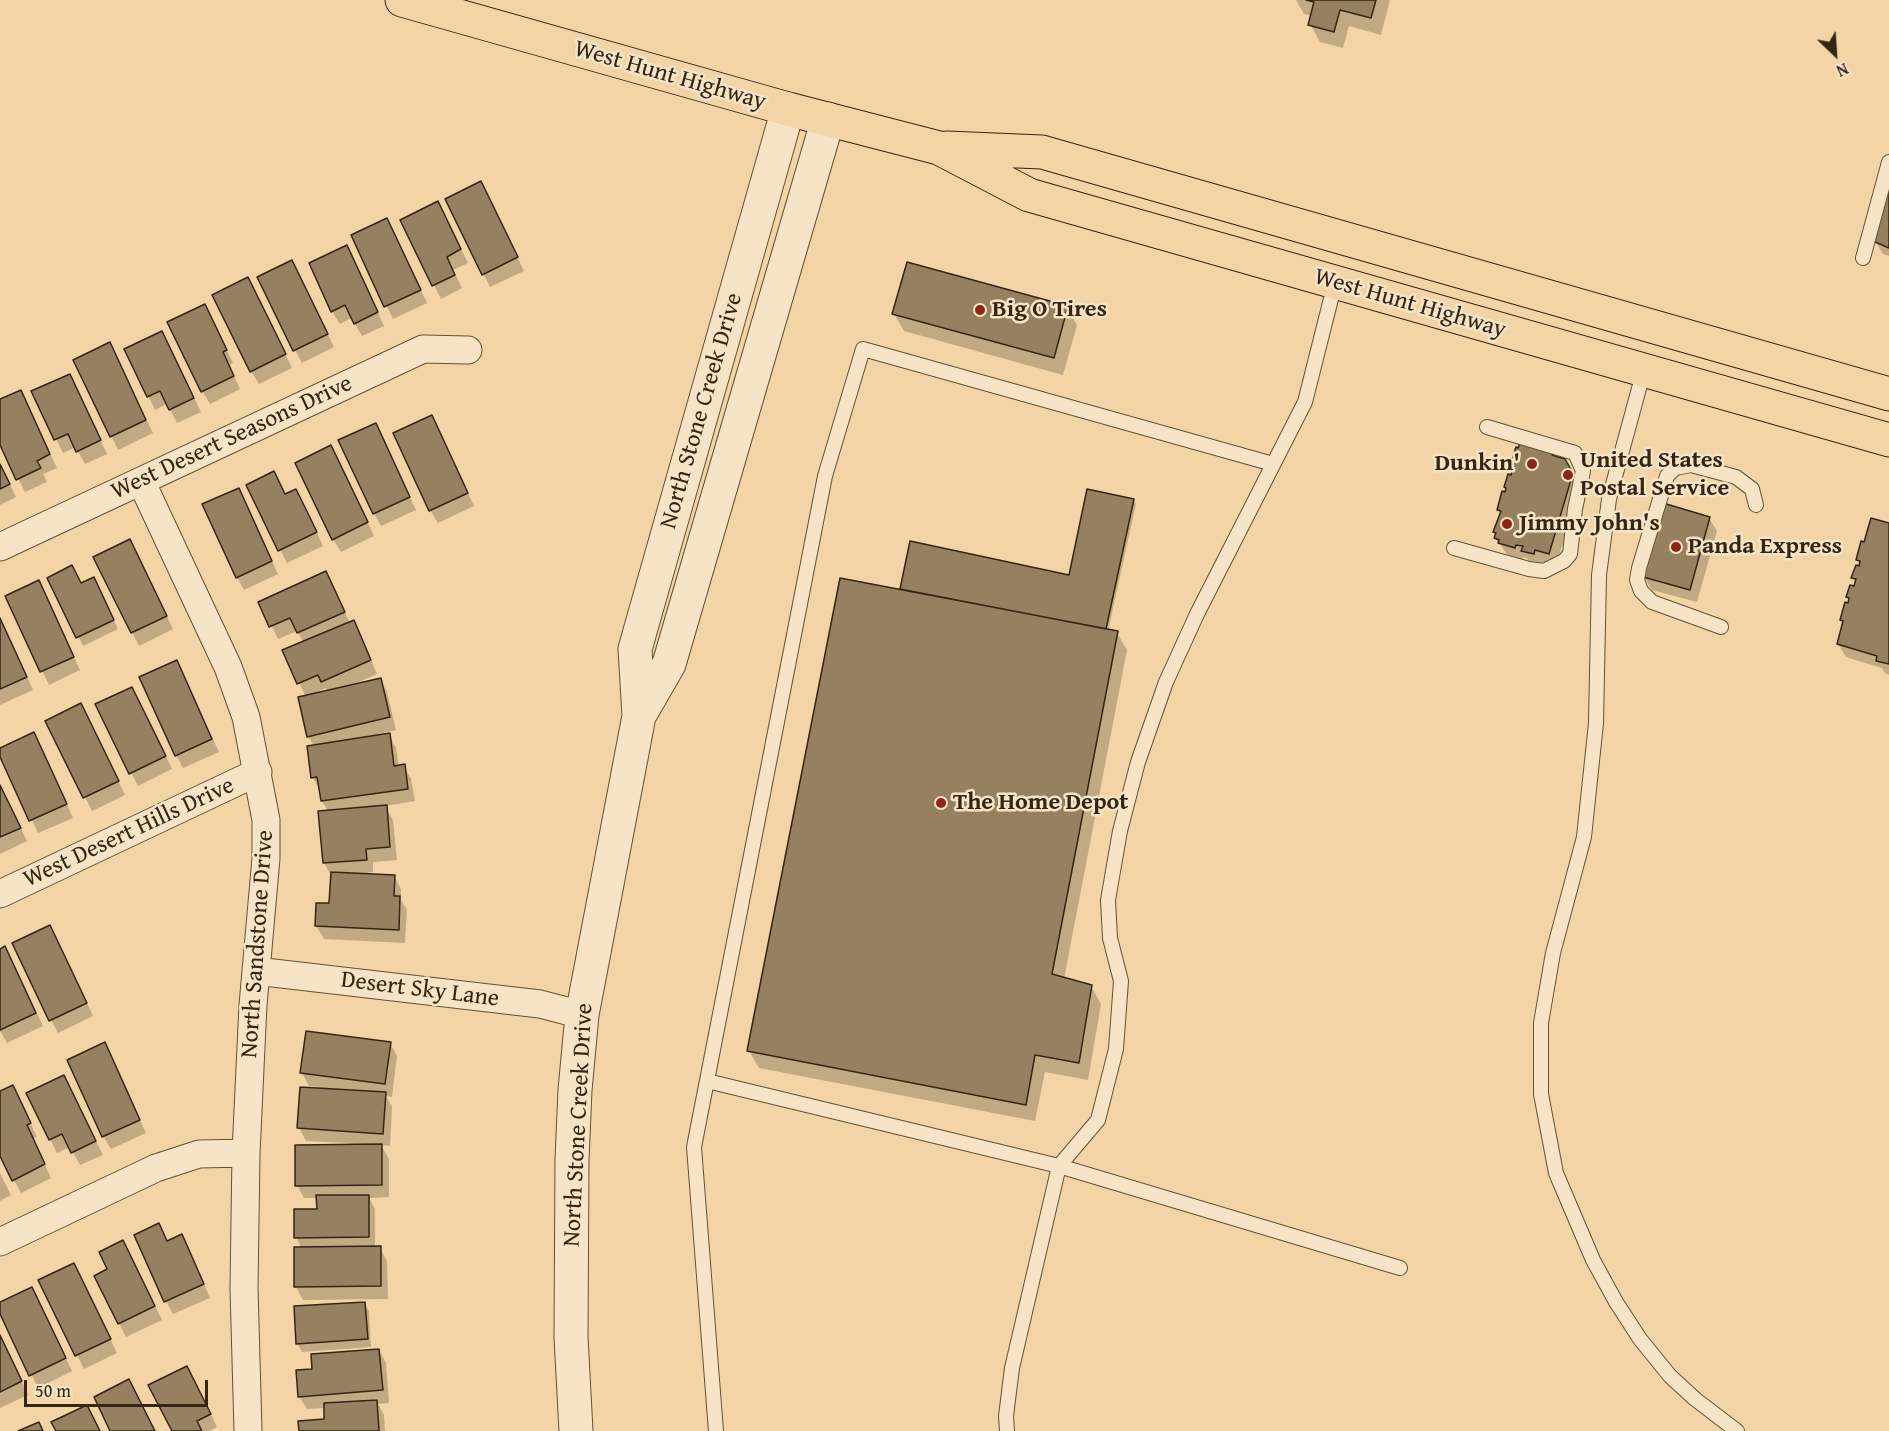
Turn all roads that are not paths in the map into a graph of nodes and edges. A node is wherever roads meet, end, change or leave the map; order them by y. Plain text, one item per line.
1 (402, 0) edge
2 (788, 109) junction
3 (828, 119) junction
4 (939, 148) junction
5 (1889, 162) edge
6 (1345, 240) junction
7 (1863, 258) dead end
8 (1335, 283) junction
9 (468, 350) dead end
10 (1644, 370) junction
11 (1889, 394) edge
12 (1486, 427) dead end
13 (1889, 440) edge
14 (1273, 464) junction
15 (141, 481) junction
16 (1756, 505) dead end
17 (0, 547) edge
18 (1454, 548) dead end
19 (1721, 627) dead end
20 (639, 716) junction
21 (258, 772) junction
22 (0, 894) edge
23 (256, 971) junction
24 (582, 1014) junction
25 (707, 1081) junction
26 (246, 1153) junction
27 (1059, 1166) junction
28 (0, 1242) edge
29 (1400, 1268) dead end
30 (248, 1431) edge
31 (576, 1431) edge
32 (716, 1431) edge
33 (1007, 1431) edge
34 (1737, 1431) edge

1 - 2 main road, West Hunt Highway
2 - 3 main road, West Hunt Highway
2 - 20 street, North Stone Creek Drive
3 - 4 main road, West Hunt Highway
3 - 20 street, North Stone Creek Drive
4 - 6 main road, West Hunt Highway
4 - 8 main road, West Hunt Highway
5 - 7 lane
6 - 8 main road
6 - 11 main road, West Hunt Highway
8 - 10 main road, West Hunt Highway
8 - 14 lane
9 - 15 street, West Desert Seasons Drive
10 - 13 main road, West Hunt Highway
10 - 34 lane
12 - 18 lane
14 - 25 lane
14 - 27 lane
15 - 17 street, West Desert Seasons Drive
15 - 21 street, North Sandstone Drive
16 - 19 lane
20 - 24 street, North Stone Creek Drive
21 - 22 street, West Desert Hills Drive
21 - 23 street, North Sandstone Drive
23 - 24 street, Desert Sky Lane
23 - 26 street, North Sandstone Drive
24 - 31 street, North Stone Creek Drive
25 - 27 lane
25 - 32 lane
26 - 28 street
26 - 30 street, North Sandstone Drive
27 - 29 lane
27 - 33 lane

